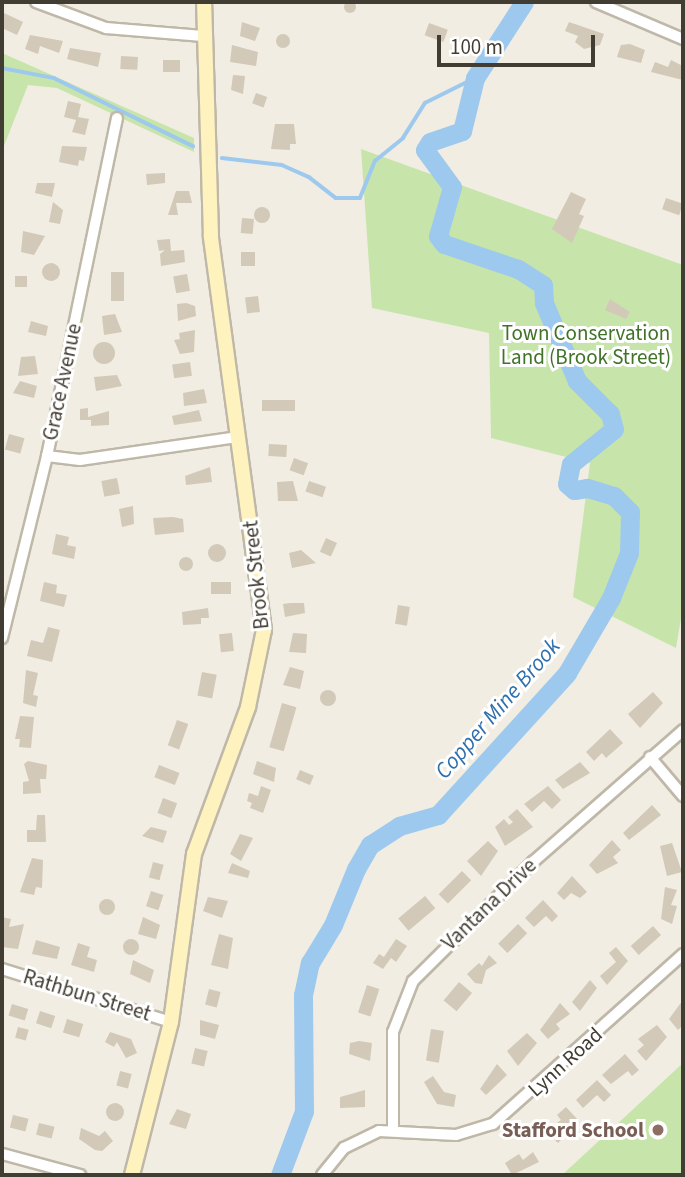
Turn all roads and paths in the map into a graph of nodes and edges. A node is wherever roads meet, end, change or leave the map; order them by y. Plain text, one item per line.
1 (36, 2) edge
2 (204, 2) edge
3 (596, 2) edge
4 (203, 36) junction
5 (683, 39) edge
6 (117, 118) dead end
7 (238, 437) junction
8 (47, 456) junction
9 (2, 579) edge
10 (14, 582) junction
11 (2, 638) edge
12 (683, 730) edge
13 (650, 757) junction
14 (683, 796) edge
15 (683, 954) edge
16 (2, 969) edge
17 (172, 1022) junction
18 (393, 1129) junction
19 (2, 1154) edge
20 (80, 1175) edge
21 (132, 1175) edge
22 (322, 1175) edge

1 - 4 street
2 - 4 street, Brook Street
3 - 5 street
4 - 7 street, Brook Street
6 - 8 street, Grace Avenue
7 - 8 street, Grace Avenue
7 - 17 street, Brook Street
8 - 10 street
9 - 10 street
10 - 11 street
12 - 13 street, Vantana Drive
13 - 14 street
13 - 18 street, Vantana Drive
15 - 18 street, Lynn Road
16 - 17 street, Rathbun Street
17 - 21 street, Brook Street
18 - 22 street, Lynn Road
19 - 20 street

